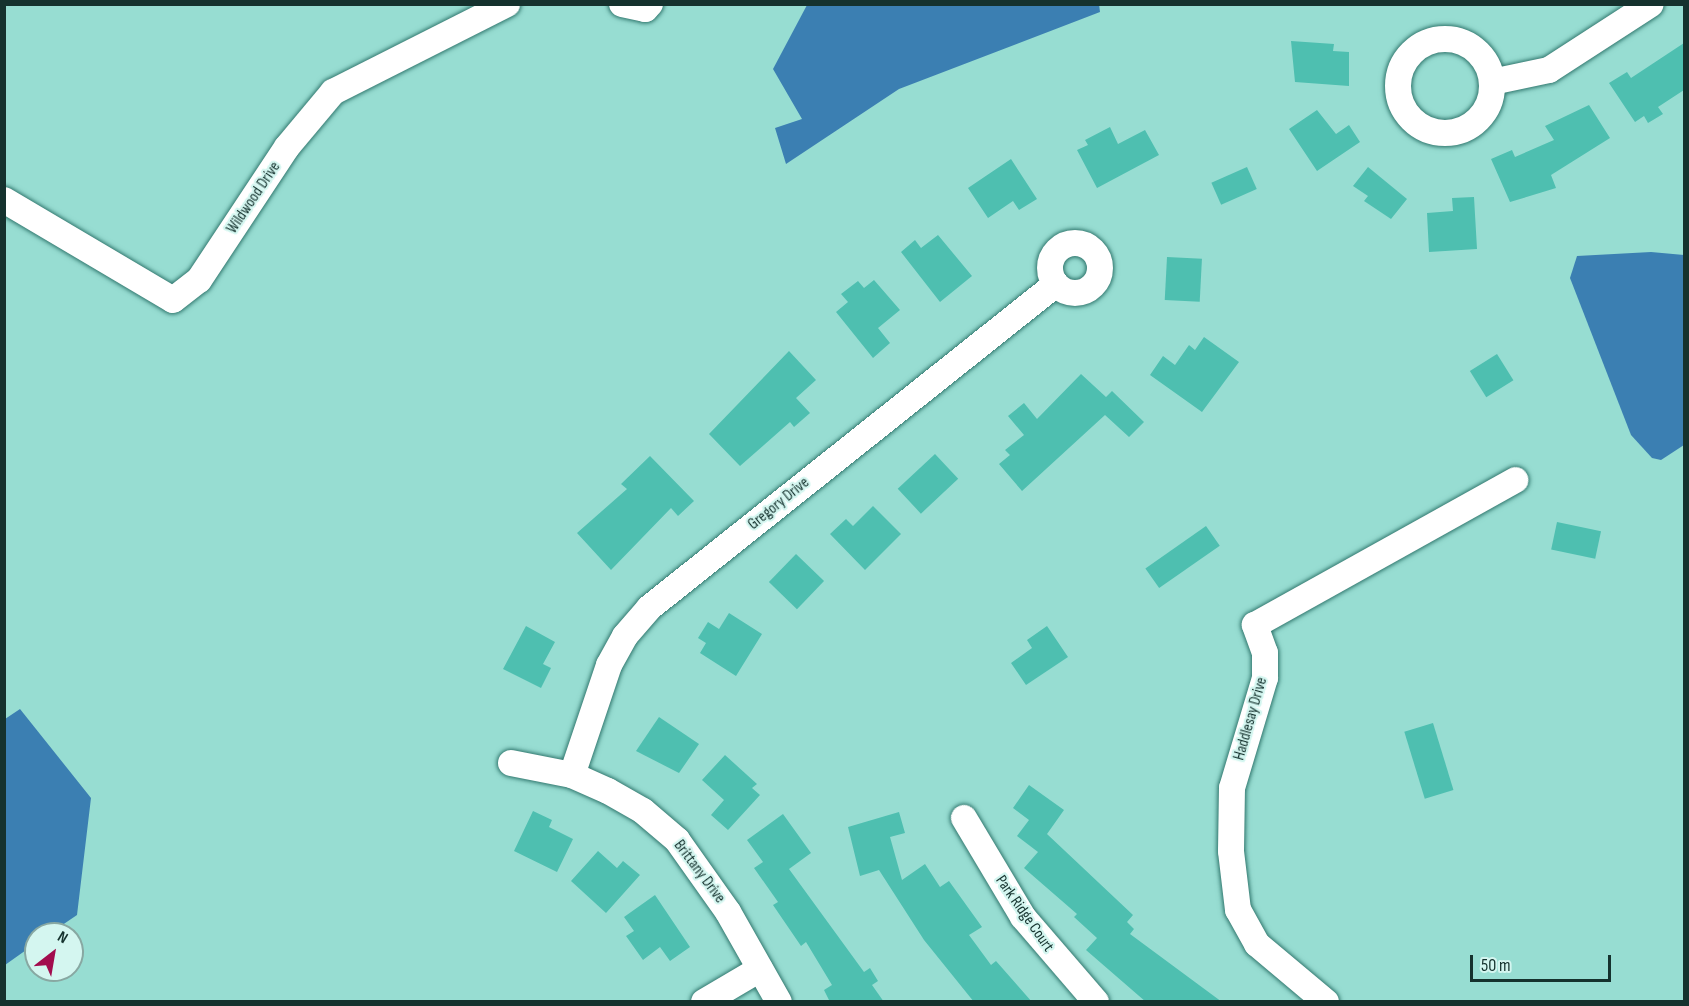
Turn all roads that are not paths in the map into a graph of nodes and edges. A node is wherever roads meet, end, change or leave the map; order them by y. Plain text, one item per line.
1 (507, 4) edge
2 (622, 4) edge
3 (650, 4) edge
4 (1652, 4) edge
5 (1492, 82) dead end
6 (4, 200) edge
7 (1056, 284) dead end
8 (1515, 480) dead end
9 (511, 763) dead end
10 (572, 775) junction
11 (964, 818) dead end
12 (760, 969) junction
13 (704, 1002) edge
14 (779, 1002) edge
15 (1096, 1002) edge
16 (1326, 1002) edge

1 - 6 street, Wildwood Drive
2 - 3 street
4 - 5 street
7 - 10 street, Gregory Drive
8 - 16 street, Haddlesay Drive
9 - 10 street, Brittany Drive
10 - 12 street, Brittany Drive
11 - 15 street, Park Ridge Court
12 - 13 street
12 - 14 street, Brittany Drive

